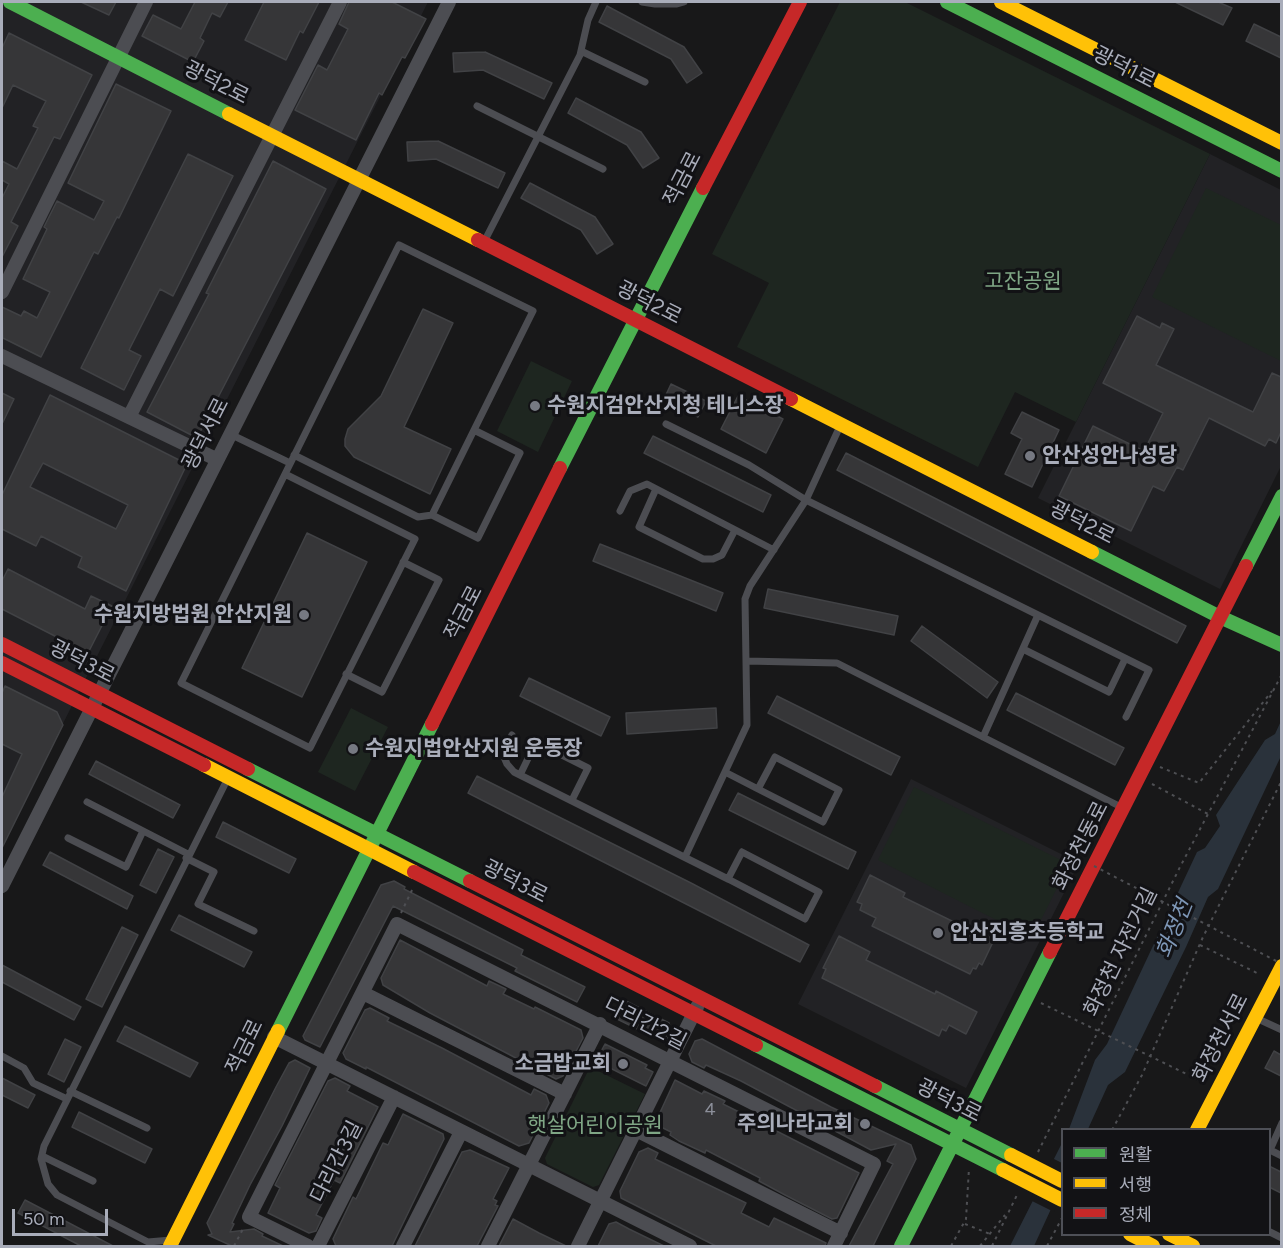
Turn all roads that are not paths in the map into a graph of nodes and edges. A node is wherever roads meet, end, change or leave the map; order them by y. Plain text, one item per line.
1 (10, 2) edge
2 (146, 2) edge
3 (340, 2) edge
4 (449, 2) edge
5 (596, 2) edge
6 (642, 2) edge
7 (684, 2) edge
8 (800, 2) edge
9 (947, 2) edge
10 (1001, 2) edge
11 (581, 51) junction
12 (118, 57) junction
13 (645, 82) dead end
14 (477, 106) dead end
15 (272, 135) junction
16 (538, 137) junction
17 (1281, 143) edge
18 (603, 169) dead end
19 (1281, 171) edge
20 (359, 179) junction
21 (484, 242) junction
22 (2, 292) edge
23 (635, 319) junction
24 (2, 356) edge
25 (129, 417) junction
26 (666, 424) dead end
27 (841, 424) junction
28 (474, 430) junction
29 (230, 434) junction
30 (294, 455) junction
31 (216, 459) junction
32 (290, 463) junction
33 (285, 474) junction
34 (656, 489) junction
35 (1281, 496) edge
36 (806, 501) junction
37 (620, 511) dead end
38 (432, 515) junction
39 (735, 530) junction
40 (774, 550) junction
41 (403, 562) junction
42 (1038, 615) junction
43 (1220, 617) junction
44 (1276, 643) edge
45 (2, 644) edge
46 (1023, 650) junction
47 (1125, 659) junction
48 (746, 662) junction
49 (2, 663) edge
50 (346, 674) junction
51 (99, 694) junction
52 (91, 709) junction
53 (1126, 717) dead end
54 (512, 735) dead end
55 (983, 737) junction
56 (725, 772) junction
57 (520, 775) junction
58 (228, 778) junction
59 (758, 789) junction
60 (572, 800) junction
61 (87, 802) dead end
62 (1124, 808) junction
63 (144, 831) junction
64 (377, 835) junction
65 (68, 838) dead end
66 (369, 850) junction
67 (187, 856) junction
68 (685, 857) junction
69 (728, 879) junction
70 (2, 886) edge
71 (254, 932) dead end
72 (1281, 965) edge
73 (363, 993) junction
74 (701, 999) junction
75 (694, 1014) junction
76 (1256, 1018) junction
77 (600, 1024) junction
78 (1281, 1030) edge
79 (274, 1037) junction
80 (2, 1056) edge
81 (670, 1061) junction
82 (328, 1063) junction
83 (565, 1094) junction
84 (69, 1095) junction
85 (394, 1097) junction
86 (1281, 1123) edge
87 (147, 1128) dead end
88 (1198, 1128) edge
89 (636, 1130) junction
90 (960, 1131) junction
91 (461, 1132) junction
92 (953, 1145) junction
93 (1271, 1148) edge
94 (42, 1156) junction
95 (529, 1166) junction
96 (1061, 1180) edge
97 (93, 1181) dead end
98 (1061, 1199) edge
99 (600, 1202) junction
100 (841, 1233) junction
101 (1173, 1236) edge
102 (1135, 1239) edge
103 (668, 1242) edge
104 (172, 1243) edge
105 (187, 1246) edge
106 (308, 1246) edge
107 (318, 1246) edge
108 (403, 1246) edge
109 (488, 1246) edge
110 (578, 1246) edge
111 (690, 1246) edge
112 (834, 1246) edge
113 (901, 1246) edge
114 (1153, 1246) edge
115 (1193, 1246) edge

1 - 12 street, 광덕2로
2 - 12 street
3 - 15 street
4 - 20 street, 광덕서로
5 - 11 lane
6 - 7 lane
8 - 23 street, 적금로
9 - 19 street, 광덕1로
10 - 17 street, 광덕1로
11 - 13 lane
11 - 16 lane
12 - 15 street, 광덕2로
12 - 22 street
14 - 16 lane
15 - 20 street, 광덕2로
15 - 25 street
16 - 18 lane
16 - 21 lane
20 - 21 street, 광덕2로
20 - 29 street, 광덕서로
21 - 23 street, 광덕2로
23 - 27 street, 광덕2로
23 - 64 street, 적금로
24 - 25 street
25 - 31 street
26 - 36 lane
27 - 36 lane
27 - 43 street, 광덕2로
28 - 30 lane
28 - 38 lane
28 - 38 lane
29 - 31 street, 광덕서로
29 - 32 lane
30 - 32 lane
30 - 38 lane
31 - 51 street, 광덕서로
32 - 33 lane
33 - 41 lane
33 - 50 lane
34 - 37 lane
34 - 39 lane
34 - 39 lane
35 - 43 street, 화정천동로
36 - 40 lane
36 - 42 lane
39 - 40 lane
40 - 48 lane
41 - 50 lane
41 - 50 lane
42 - 46 lane
42 - 47 lane
43 - 44 street, 광덕2로
43 - 62 street, 화정천동로
45 - 51 street, 광덕3로
46 - 47 lane
46 - 55 lane
47 - 53 lane
48 - 55 lane
48 - 56 lane
49 - 52 street, 광덕3로
51 - 52 street, 광덕서로
51 - 64 street, 광덕3로
52 - 58 street, 광덕3로
52 - 70 street, 광덕서로
54 - 57 lane
55 - 62 lane
56 - 59 lane
56 - 68 lane
57 - 60 lane
57 - 60 lane
58 - 66 street, 광덕3로
58 - 67 lane
59 - 59 lane
60 - 68 lane
61 - 63 lane
62 - 90 street, 화정천동로
63 - 65 lane
63 - 67 lane
64 - 66 street, 적금로
64 - 74 street, 광덕3로
66 - 75 street, 광덕3로
66 - 79 street, 적금로
67 - 71 lane
67 - 84 lane
68 - 69 lane
69 - 69 lane
72 - 76 street, 화정천서로
73 - 77 street, 다리간2길
73 - 82 street
73 - 83 street
74 - 75 street
74 - 90 street, 광덕3로
75 - 81 street
75 - 92 street, 광덕3로
76 - 78 lane
76 - 88 street, 화정천서로
77 - 81 street, 다리간2길
77 - 83 street
79 - 82 street
79 - 104 street, 적금로
80 - 84 lane
81 - 89 street
81 - 100 street, 다리간2길
82 - 85 street
82 - 106 street
83 - 95 street
84 - 87 lane
84 - 94 lane
85 - 91 street
85 - 107 street, 다리간3길
86 - 93 lane
89 - 99 street
89 - 100 street
90 - 92 street, 화정천동로
90 - 96 street, 광덕3로, bridge
91 - 95 street
91 - 108 street
92 - 98 street, 광덕3로, bridge
92 - 113 street, 화정천동로
94 - 97 lane
94 - 104 lane
95 - 99 street
95 - 109 street
99 - 103 street
99 - 110 street
100 - 112 street, 다리간2길
101 - 115 street
102 - 114 street
103 - 111 street
104 - 105 street

